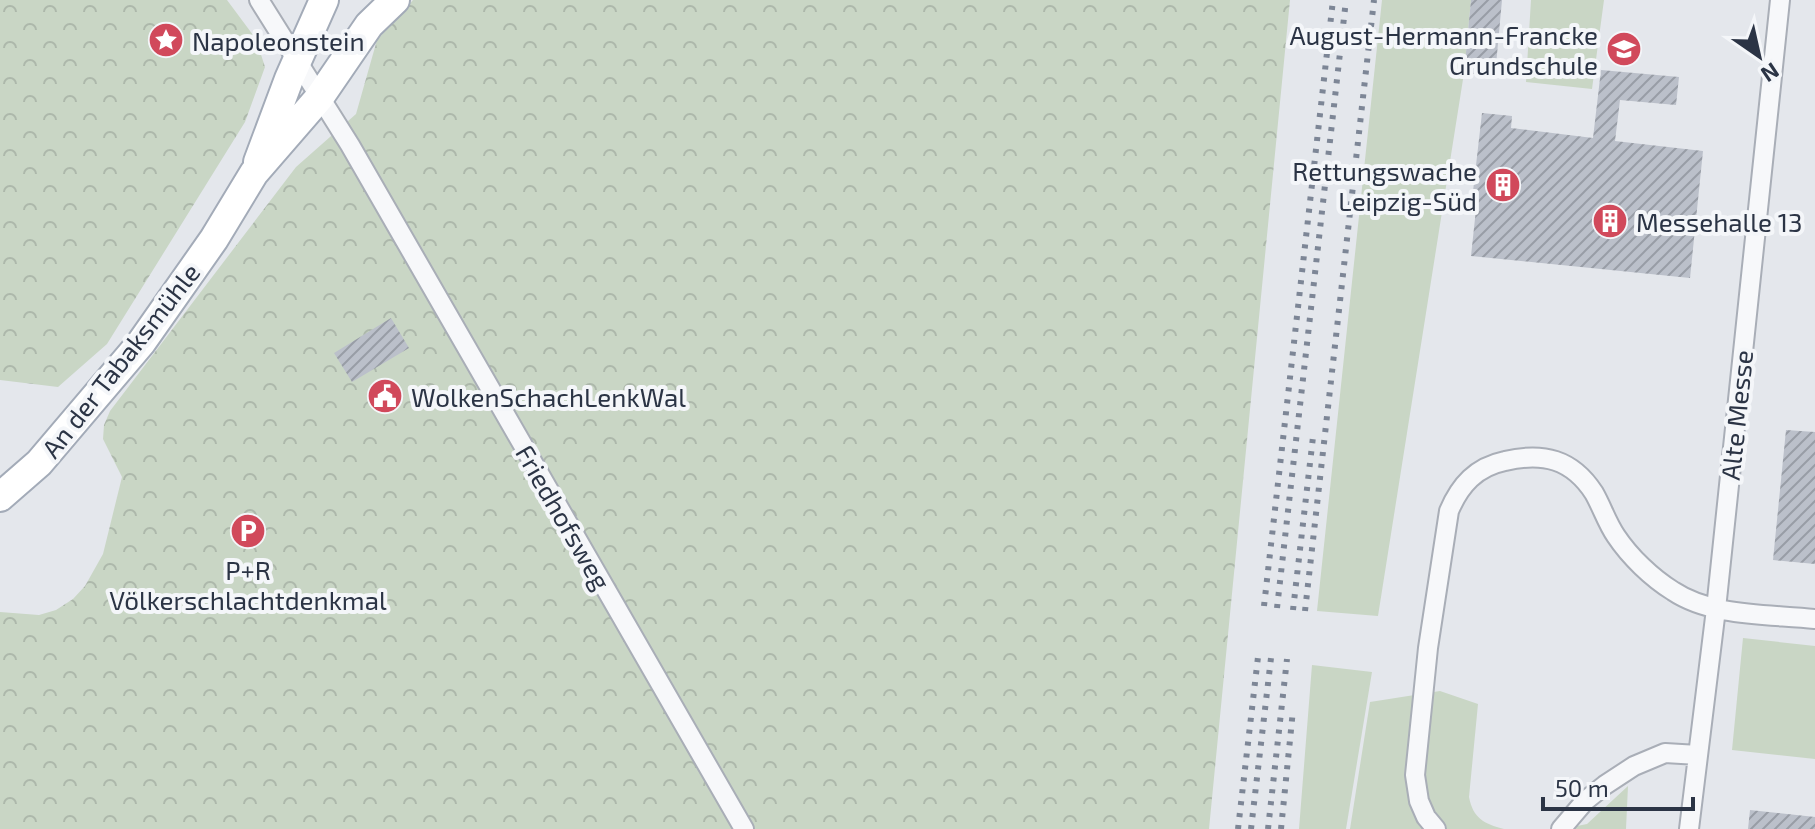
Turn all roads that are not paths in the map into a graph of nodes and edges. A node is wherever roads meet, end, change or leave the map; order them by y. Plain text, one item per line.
1 (259, 0) edge
2 (324, 0) edge
3 (1780, 0) edge
4 (385, 9) edge
5 (296, 62) junction
6 (319, 98) junction
7 (254, 173) junction
8 (0, 497) edge
9 (1716, 609) junction
10 (1815, 619) edge
11 (1698, 755) junction
12 (744, 829) edge
13 (1436, 829) edge
14 (1561, 829) edge
15 (1689, 829) edge

1 - 5 street, Friedhofsweg
2 - 5 main road, An der Tabaksmühle
3 - 9 street, Alte Messe
4 - 6 main road, An der Tabaksmühle
5 - 6 street, Friedhofsweg
5 - 7 main road, An der Tabaksmühle
6 - 7 main road, An der Tabaksmühle
6 - 12 street, Friedhofsweg
7 - 8 main road, An der Tabaksmühle
9 - 10 street
9 - 11 street, Alte Messe
9 - 13 street
11 - 14 street
11 - 15 street, Alte Messe

